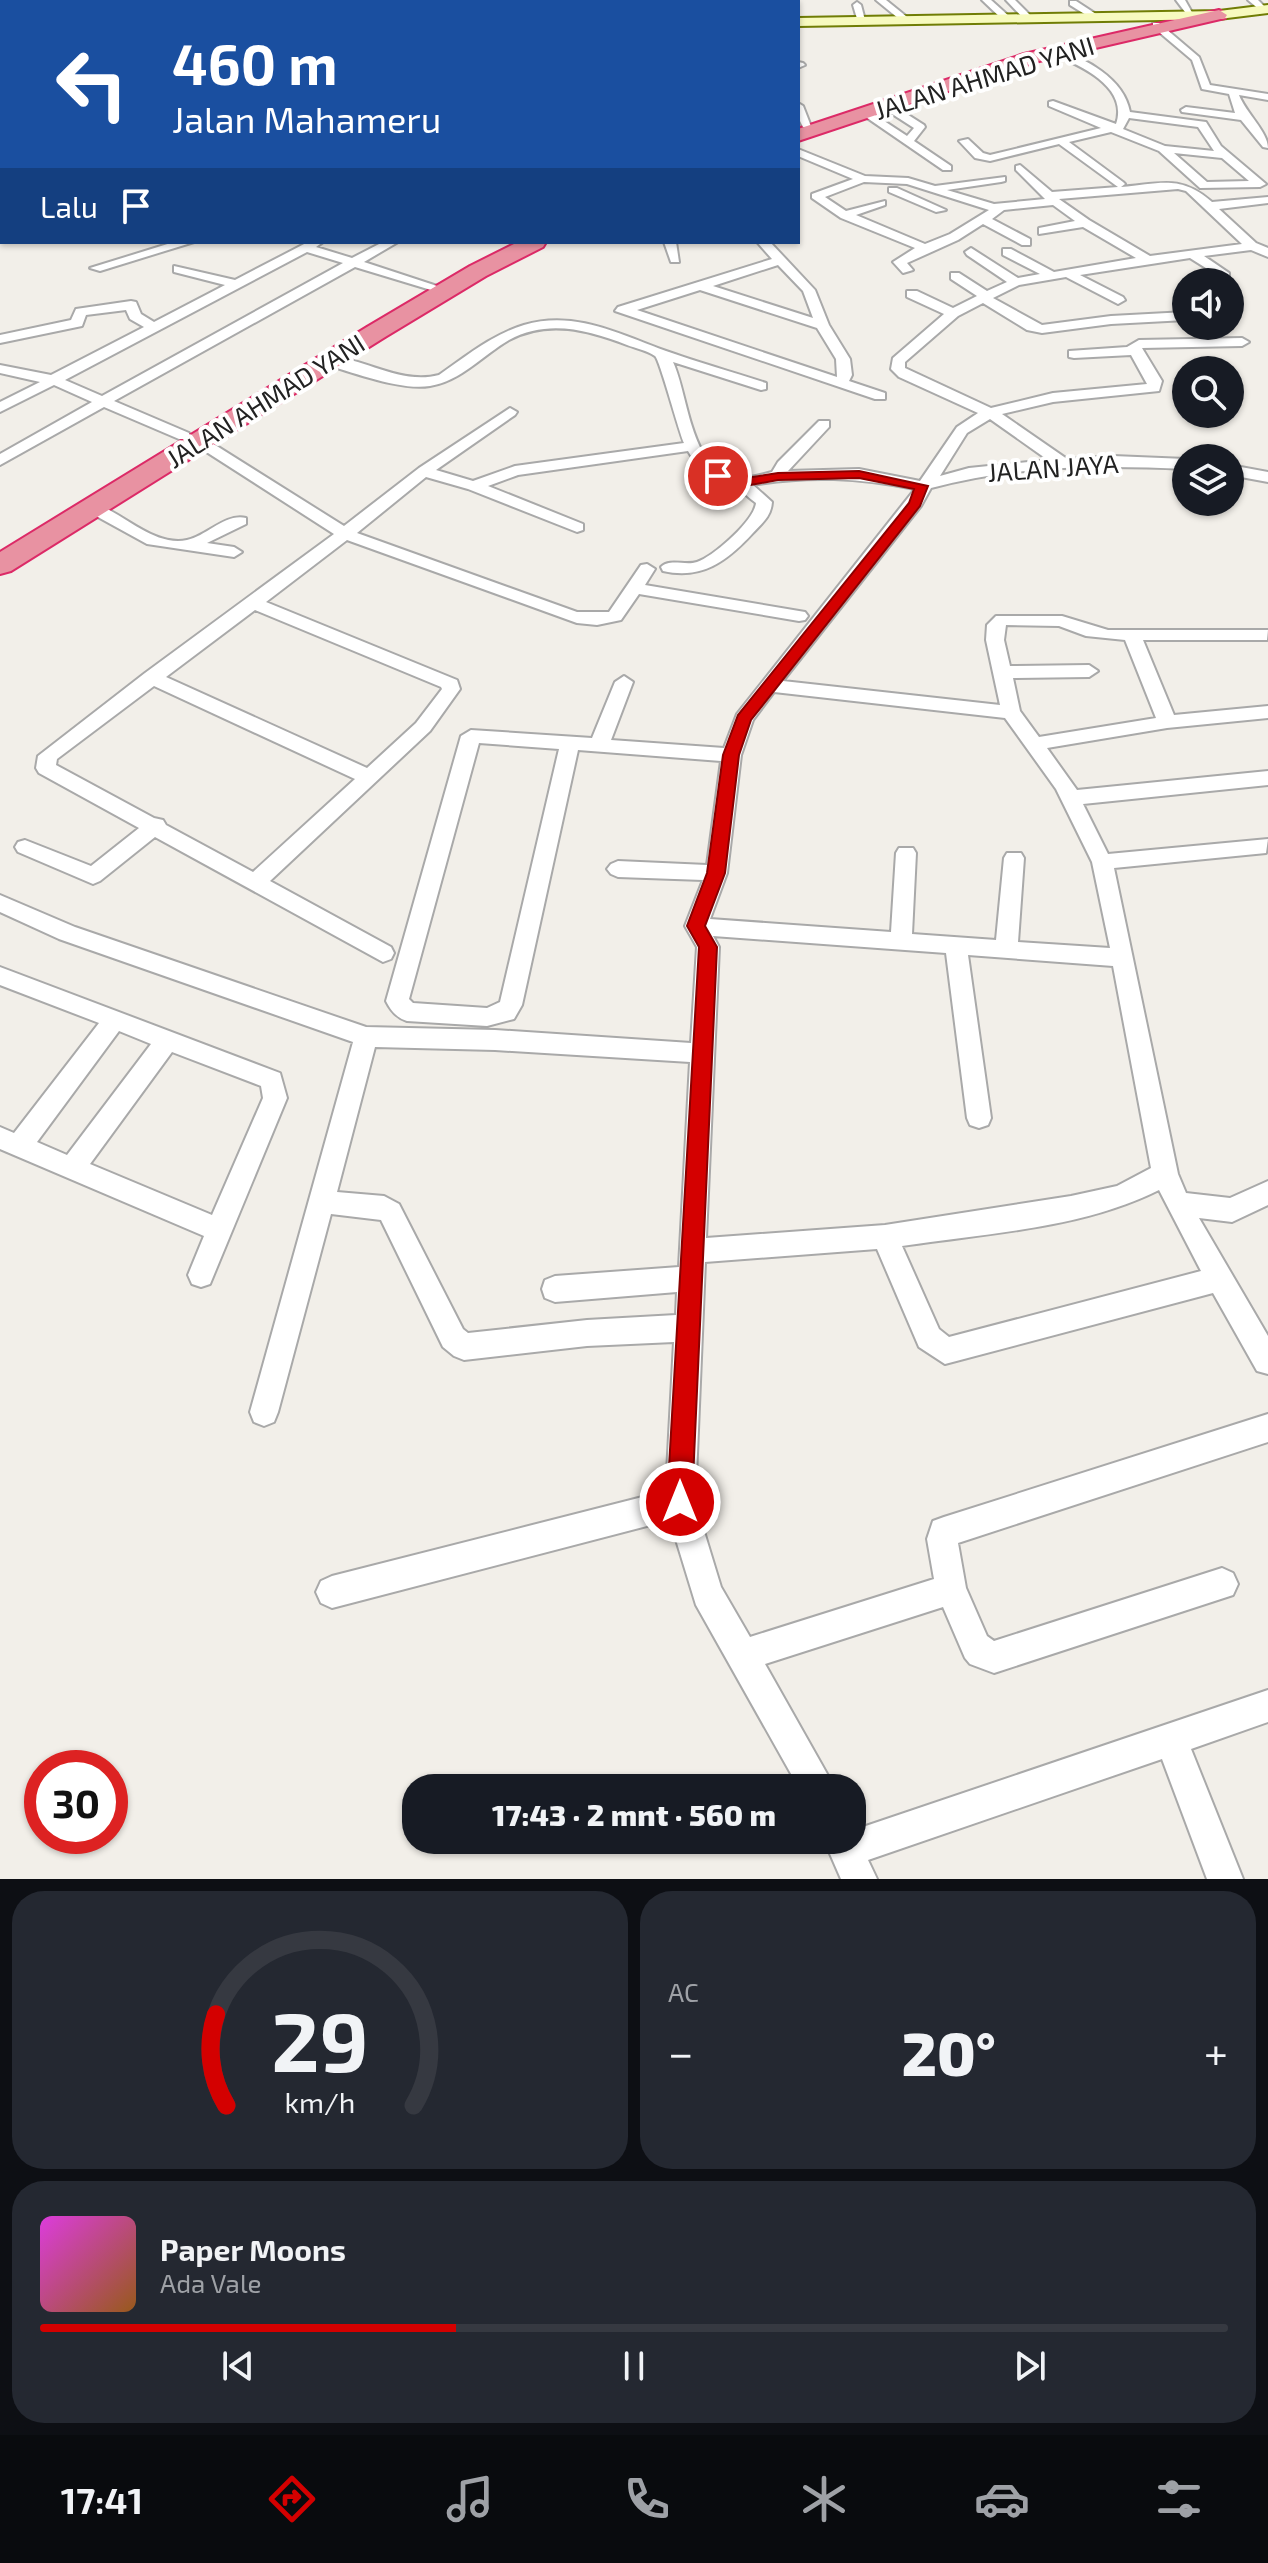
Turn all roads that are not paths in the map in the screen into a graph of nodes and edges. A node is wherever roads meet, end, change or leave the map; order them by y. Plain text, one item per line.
1 (880, 0) edge
2 (986, 0) edge
3 (1010, 0) edge
4 (1180, 0) edge
5 (1252, 0) edge
6 (1073, 3) dead end
7 (857, 5) dead end
8 (1266, 9) edge
9 (1104, 13) junction
10 (1191, 14) junction
11 (1219, 15) junction
12 (1027, 17) junction
13 (1006, 18) junction
14 (907, 21) junction
15 (800, 22) edge
16 (863, 22) junction
17 (1157, 23) junction
18 (1054, 51) junction
19 (1233, 92) junction
20 (1268, 97) edge
21 (1053, 104) dead end
22 (887, 106) junction
23 (1180, 110) dead end
24 (865, 113) junction
25 (1081, 115) junction
26 (1127, 116) junction
27 (1244, 117) junction
28 (1117, 129) junction
29 (801, 130) edge
30 (964, 141) dead end
31 (908, 142) junction
32 (1064, 143) junction
33 (1267, 145) edge
34 (1163, 149) junction
35 (800, 153) edge
36 (1224, 155) junction
37 (800, 166) edge
38 (837, 168) junction
39 (947, 168) dead end
40 (1020, 168) dead end
41 (866, 179) junction
42 (1001, 179) dead end
43 (1119, 184) dead end
44 (930, 189) junction
45 (1052, 198) junction
46 (1268, 200) edge
47 (881, 203) dead end
48 (1209, 206) junction
49 (999, 209) junction
50 (940, 210) dead end
51 (845, 215) junction
52 (985, 220) junction
53 (1085, 223) junction
54 (1043, 231) dead end
55 (1026, 242) dead end
56 (181, 244) edge
57 (388, 244) edge
58 (509, 244) edge
59 (531, 244) edge
60 (671, 244) edge
61 (765, 244) edge
62 (312, 245) edge
63 (1252, 246) junction
64 (925, 248) junction
65 (971, 252) dead end
66 (1007, 252) dead end
67 (1191, 253) junction
68 (1268, 253) edge
69 (675, 259) dead end
70 (781, 260) junction
71 (1148, 260) junction
72 (351, 263) junction
73 (96, 268) dead end
74 (1213, 268) edge
75 (178, 269) dead end
76 (907, 270) dead end
77 (1067, 273) junction
78 (1051, 275) junction
79 (955, 276) dead end
80 (1016, 282) junction
81 (235, 284) junction
82 (431, 286) junction
83 (701, 286) junction
84 (912, 294) dead end
85 (984, 297) junction
86 (1118, 300) dead end
87 (623, 310) junction
88 (953, 313) junction
89 (1172, 317) edge
90 (577, 325) junction
91 (822, 325) junction
92 (151, 326) junction
93 (0, 339) edge
94 (1242, 342) dead end
95 (1135, 351) junction
96 (661, 354) junction
97 (1074, 354) dead end
98 (328, 361) junction
99 (0, 369) edge
100 (53, 380) junction
101 (842, 382) junction
102 (761, 386) dead end
103 (880, 396) dead end
104 (105, 400) junction
105 (971, 404) junction
106 (0, 408) edge
107 (510, 412) dead end
108 (993, 414) junction
109 (824, 424) dead end
110 (967, 426) junction
111 (192, 438) junction
112 (693, 446) junction
113 (0, 460) edge
114 (1172, 463) edge
115 (1064, 464) junction
116 (424, 471) junction
117 (1244, 473) edge
118 (778, 476) junction
119 (1268, 477) edge
120 (740, 483) junction
121 (474, 486) junction
122 (922, 486) junction
123 (93, 508) junction
124 (240, 521) dead end
125 (577, 527) dead end
126 (345, 534) junction
127 (192, 544) junction
128 (0, 546) edge
129 (234, 552) dead end
130 (0, 565) edge
131 (669, 567) dead end
132 (647, 569) dead end
133 (635, 588) junction
134 (252, 602) junction
135 (799, 616) dead end
136 (1132, 635) junction
137 (1268, 636) edge
138 (1089, 671) dead end
139 (1003, 672) junction
140 (151, 677) junction
141 (624, 682) dead end
142 (770, 686) junction
143 (1011, 712) junction
144 (1268, 712) edge
145 (1167, 722) junction
146 (600, 743) junction
147 (570, 744) junction
148 (1034, 744) junction
149 (731, 755) junction
150 (369, 777) junction
151 (1268, 778) edge
152 (1070, 798) junction
153 (156, 825) junction
154 (1266, 846) edge
155 (25, 847) dead end
156 (906, 853) dead end
157 (1014, 858) dead end
158 (1102, 862) junction
159 (618, 869) dead end
160 (716, 873) junction
161 (254, 883) junction
162 (0, 903) edge
163 (696, 926) junction
164 (901, 942) junction
165 (956, 946) junction
166 (1006, 949) junction
167 (383, 953) dead end
168 (1123, 958) junction
169 (0, 976) edge
170 (114, 1021) junction
171 (366, 1037) junction
172 (167, 1041) junction
173 (702, 1053) junction
174 (979, 1118) dead end
175 (9, 1142) edge
176 (72, 1168) junction
177 (1165, 1174) junction
178 (1268, 1192) edge
179 (322, 1202) junction
180 (1177, 1204) junction
181 (219, 1230) junction
182 (885, 1237) junction
183 (691, 1251) junction
184 (201, 1275) dead end
185 (689, 1279) junction
186 (1218, 1279) junction
187 (555, 1289) dead end
188 (687, 1328) junction
189 (1267, 1361) edge
190 (264, 1412) dead end
191 (1268, 1428) edge
192 (680, 1502) junction
193 (1222, 1584) dead end
194 (951, 1589) junction
195 (332, 1592) dead end
196 (741, 1656) junction
197 (1268, 1706) edge
198 (1171, 1740) junction
199 (810, 1774) edge
200 (849, 1856) edge
201 (1225, 1879) edge

1 - 14 street
2 - 13 street
3 - 12 street
4 - 10 street
5 - 8 street
6 - 9 street
7 - 16 street
8 - 11 street, JALAN AHMAD YANI
9 - 12 street
9 - 17 street
10 - 11 street
10 - 17 street
11 - 17 highway, JALAN AHMAD YANI
12 - 13 street
13 - 14 street
14 - 16 street
15 - 16 street
17 - 18 highway, JALAN AHMAD YANI
17 - 19 street
17 - 29 highway, JALAN AHMAD YANI
18 - 22 highway, JALAN AHMAD YANI
18 - 26 street
19 - 20 street
19 - 27 street
21 - 25 street
22 - 24 highway, JALAN AHMAD YANI
22 - 31 street
23 - 27 street
24 - 29 highway, JALAN AHMAD YANI
24 - 31 street
25 - 26 street
25 - 28 street
26 - 28 street
26 - 36 street
27 - 33 street
28 - 32 street
28 - 34 street
30 - 32 street
31 - 39 street
32 - 43 street
34 - 36 street
34 - 36 street
35 - 38 street
37 - 38 street
38 - 41 street
40 - 45 street
41 - 44 street
41 - 50 street
41 - 51 street
42 - 44 street
44 - 49 street
45 - 48 street
45 - 49 street
45 - 53 street
46 - 48 street
47 - 51 street
48 - 63 street
49 - 52 street
51 - 64 street
52 - 55 street
52 - 64 street
53 - 54 street
53 - 71 street
56 - 73 street
57 - 72 street
58 - 82 highway, JALAN AHMAD YANI
59 - 98 highway, JALAN AHMAD YANI
60 - 69 street
61 - 70 street
62 - 72 street
62 - 81 street
63 - 67 street
63 - 68 street
64 - 76 street
65 - 80 street
66 - 78 street
67 - 71 street
67 - 74 street
70 - 83 street
70 - 91 street
71 - 77 street
72 - 82 street
72 - 104 street
75 - 81 street
77 - 78 street
77 - 86 street
78 - 80 street
79 - 85 street
80 - 85 street
81 - 92 street
82 - 111 highway, JALAN AHMAD YANI
83 - 87 street
83 - 91 street
84 - 88 street
85 - 88 street
85 - 89 street
87 - 90 street
87 - 101 street
88 - 105 street
90 - 96 street
90 - 98 street
91 - 101 street
92 - 93 street
92 - 100 street
94 - 95 street
95 - 97 street
95 - 108 street
96 - 102 street
96 - 112 street
98 - 111 highway, JALAN AHMAD YANI
99 - 100 street
100 - 104 street
100 - 106 street
101 - 103 street
104 - 111 street
104 - 113 street
105 - 108 street
105 - 110 street
107 - 116 street
108 - 110 street
108 - 115 street
109 - 118 street
110 - 122 street
111 - 123 highway, JALAN AHMAD YANI
111 - 126 street
111 - 128 highway, JALAN AHMAD YANI
112 - 120 street
112 - 121 street
114 - 115 street, JALAN JAYA
115 - 122 street, JALAN JAYA
116 - 121 street
116 - 126 street
117 - 119 street
118 - 120 street
118 - 122 street
120 - 131 street
121 - 125 street
122 - 142 street
123 - 127 street
123 - 130 highway, JALAN AHMAD YANI
124 - 127 street
126 - 133 street
126 - 134 street
127 - 129 street
132 - 133 street
133 - 135 street
134 - 140 street
134 - 150 street
136 - 137 street
136 - 139 street
136 - 145 street
138 - 139 street
139 - 143 street
140 - 150 street
140 - 153 street
141 - 146 street
142 - 143 street
142 - 149 street
143 - 148 street
144 - 145 street
145 - 148 street
146 - 147 street
146 - 149 street
147 - 147 street
148 - 152 street
149 - 160 street
150 - 161 street
151 - 152 street
152 - 158 street
153 - 155 street
153 - 161 street
154 - 158 street
156 - 164 street
157 - 166 street
158 - 168 street
159 - 160 street
160 - 163 street
161 - 167 street
162 - 171 street
163 - 164 street
163 - 173 street
164 - 165 street
165 - 166 street
165 - 174 street
166 - 168 street
168 - 177 street
169 - 170 street
170 - 172 street
170 - 175 street
171 - 173 street
171 - 179 street
172 - 176 street
172 - 181 street
173 - 183 street
175 - 176 street
176 - 181 street
177 - 180 street
177 - 182 street
178 - 180 street
179 - 188 street
179 - 190 street
180 - 186 street
181 - 184 street
182 - 183 street
182 - 186 street
183 - 185 street
185 - 187 street
185 - 188 street
186 - 189 street
188 - 192 street
191 - 194 street
192 - 195 street
192 - 196 street
193 - 194 street
194 - 196 street
196 - 199 street
197 - 198 street
198 - 200 street
198 - 201 street

